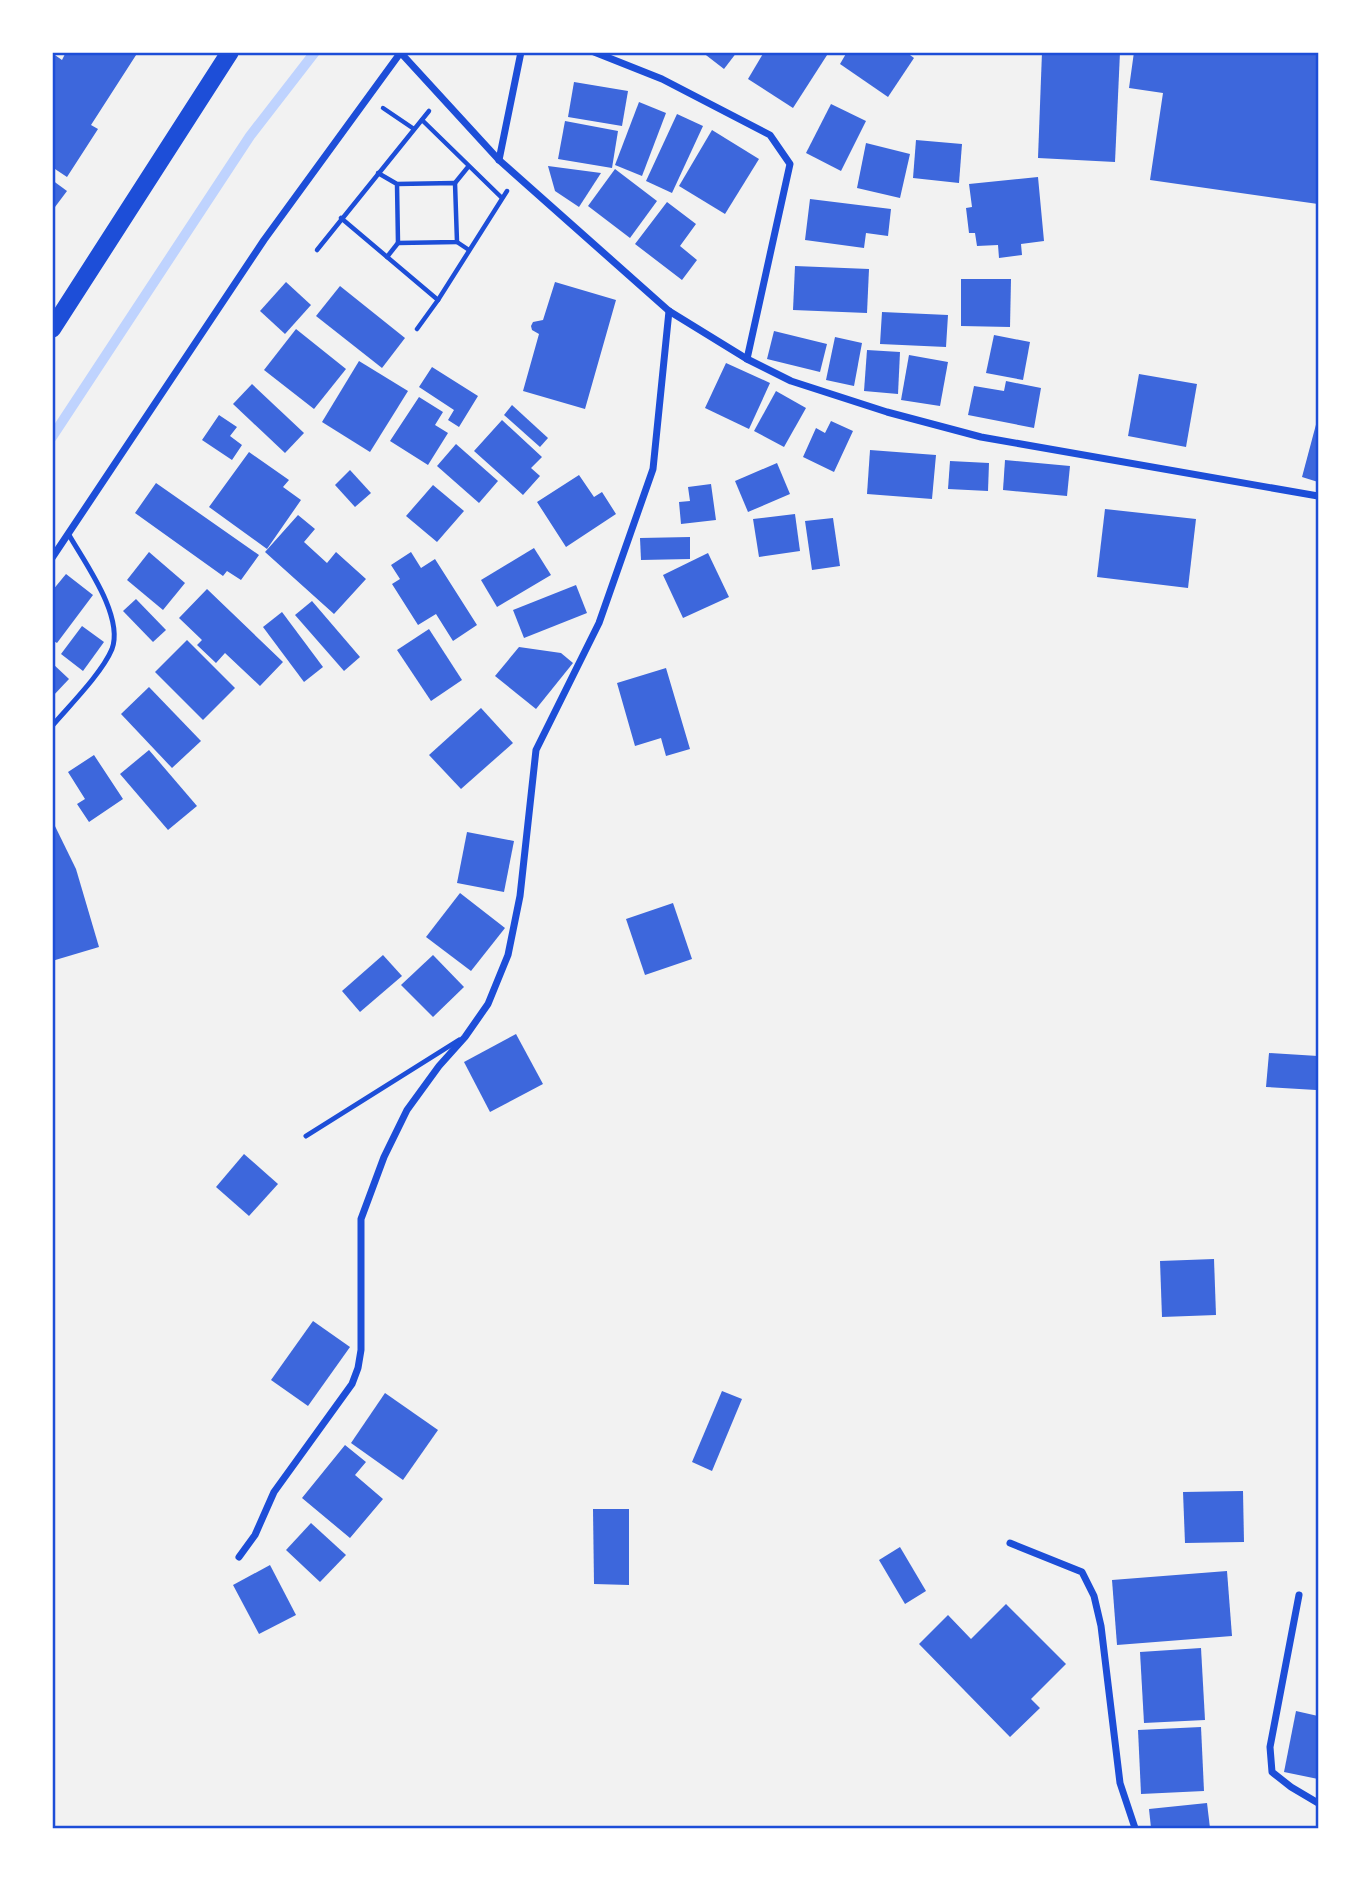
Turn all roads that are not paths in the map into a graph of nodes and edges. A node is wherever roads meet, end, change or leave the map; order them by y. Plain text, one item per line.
1 (230, 52) edge
2 (522, 52) edge
3 (594, 52) edge
4 (400, 53) edge
5 (499, 160) junction
6 (669, 311) junction
7 (52, 329) edge
8 (747, 359) junction
9 (1318, 496) edge
10 (69, 535) junction
11 (52, 558) edge
12 (52, 726) edge
13 (465, 1037) junction
14 (306, 1136) dead end
15 (1010, 1543) dead end
16 (239, 1557) dead end
17 (1299, 1595) dead end
18 (1318, 1803) edge
19 (1135, 1829) edge

1 - 7 main road
2 - 5 street
3 - 8 street
4 - 5 street
4 - 10 street
5 - 6 street
6 - 8 street
6 - 13 street
8 - 9 street
10 - 11 street
10 - 12 lane
13 - 14 lane
13 - 16 street
15 - 19 street
17 - 18 street

